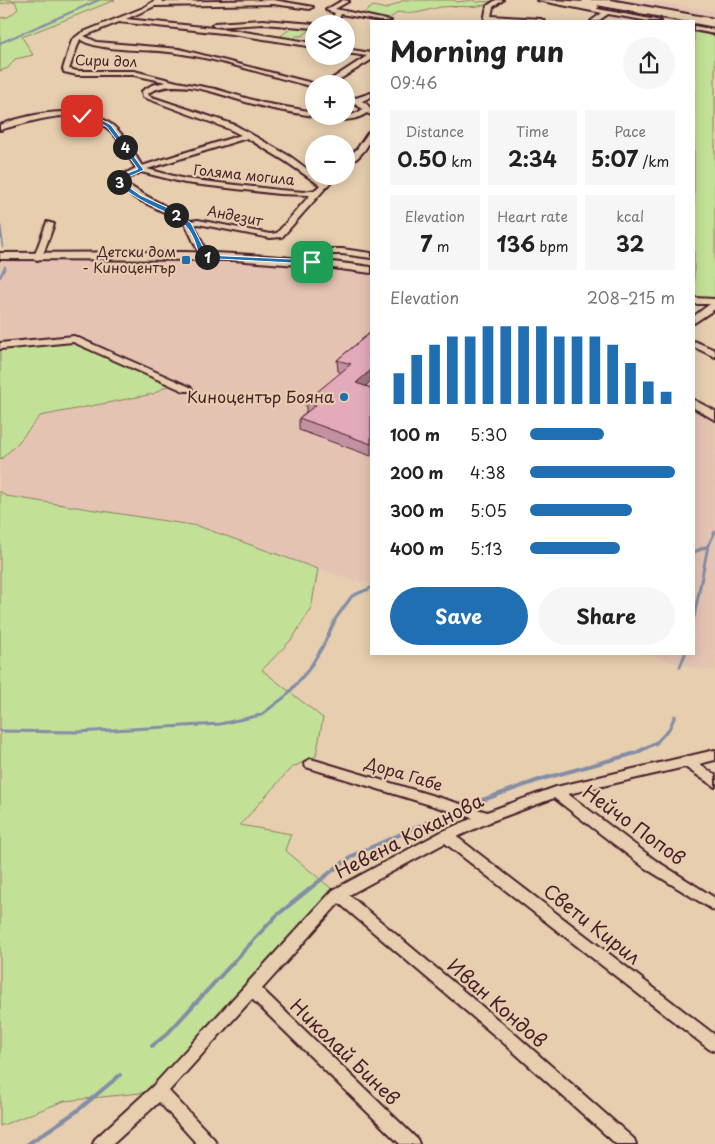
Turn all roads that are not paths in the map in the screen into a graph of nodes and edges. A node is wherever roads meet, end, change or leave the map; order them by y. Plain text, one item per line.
1 (160, 0) edge
2 (500, 0) edge
3 (540, 0) edge
4 (558, 0) edge
5 (585, 0) edge
6 (600, 0) edge
7 (346, 1) dead end
8 (619, 2) edge
9 (154, 4) junction
10 (310, 7) dead end
11 (339, 12) junction
12 (607, 12) junction
13 (338, 15) edge
14 (661, 18) edge
15 (118, 20) junction
16 (383, 20) edge
17 (487, 20) edge
18 (595, 20) edge
19 (671, 20) edge
20 (713, 21) edge
21 (305, 25) edge
22 (171, 26) junction
23 (695, 26) edge
24 (715, 30) edge
25 (81, 37) junction
26 (305, 44) edge
27 (355, 53) edge
28 (370, 56) edge
29 (370, 57) edge
30 (341, 75) edge
31 (305, 83) edge
32 (183, 85) junction
33 (370, 95) edge
34 (355, 99) edge
35 (358, 100) junction
36 (305, 112) edge
37 (369, 112) edge
38 (355, 116) edge
39 (0, 128) edge
40 (246, 136) junction
41 (370, 136) edge
42 (355, 155) edge
43 (141, 170) junction
44 (305, 171) edge
45 (323, 185) edge
46 (317, 192) junction
47 (50, 224) dead end
48 (189, 224) junction
49 (0, 256) edge
50 (370, 256) edge
51 (38, 257) junction
52 (202, 257) junction
53 (295, 261) junction
54 (370, 270) edge
55 (695, 301) edge
56 (715, 304) edge
57 (695, 319) edge
58 (695, 344) edge
59 (0, 346) edge
60 (715, 354) edge
61 (187, 389) dead end
62 (695, 404) edge
63 (715, 416) edge
64 (715, 754) edge
65 (686, 762) junction
66 (311, 764) dead end
67 (715, 782) edge
68 (556, 792) junction
69 (487, 817) junction
70 (446, 836) junction
71 (338, 894) junction
72 (715, 905) edge
73 (252, 989) junction
74 (715, 1044) edge
75 (159, 1090) junction
76 (101, 1144) edge
77 (208, 1144) edge
78 (411, 1144) edge
79 (628, 1144) edge

1 - 9 street
2 - 17 street
3 - 12 street
4 - 19 highway
5 - 14 highway
6 - 8 street
7 - 11 street
8 - 20 street
9 - 10 street
9 - 15 street
11 - 13 street
11 - 16 street
12 - 14 street
12 - 18 street
14 - 20 highway
15 - 22 street
15 - 25 street
21 - 22 street
22 - 26 street
23 - 24 highway
25 - 31 street
25 - 32 street, Сири дол
27 - 28 street
29 - 30 street
32 - 36 street, Голяма могила
32 - 40 street, Голяма могила
33 - 35 street
34 - 35 street
35 - 37 street
37 - 38 street
39 - 43 street
40 - 43 street
40 - 44 street, Голяма могила
41 - 42 street
43 - 46 street, Голяма могила
43 - 48 street
45 - 46 street, Голяма могила
46 - 48 street, Андезит
47 - 51 street
48 - 52 street
49 - 51 main road
50 - 53 street
51 - 52 main road
52 - 53 main road
53 - 54 main road
55 - 56 street
56 - 57 street
58 - 60 street
59 - 61 street
62 - 63 main road
64 - 65 street, Невена Коканова
65 - 67 street
65 - 68 street, Невена Коканова
66 - 69 street, Дора Габе
68 - 69 street, Невена Коканова
68 - 72 street, Нейчо Попов
69 - 70 street, Невена Коканова
70 - 71 street, Невена Коканова
70 - 74 street, Свети Кирил
71 - 73 street, Невена Коканова
71 - 79 street, Иван Кондов
73 - 75 street, Невена Коканова
73 - 78 street, Николай Бинев
75 - 76 street, Невена Коканова
75 - 77 street

